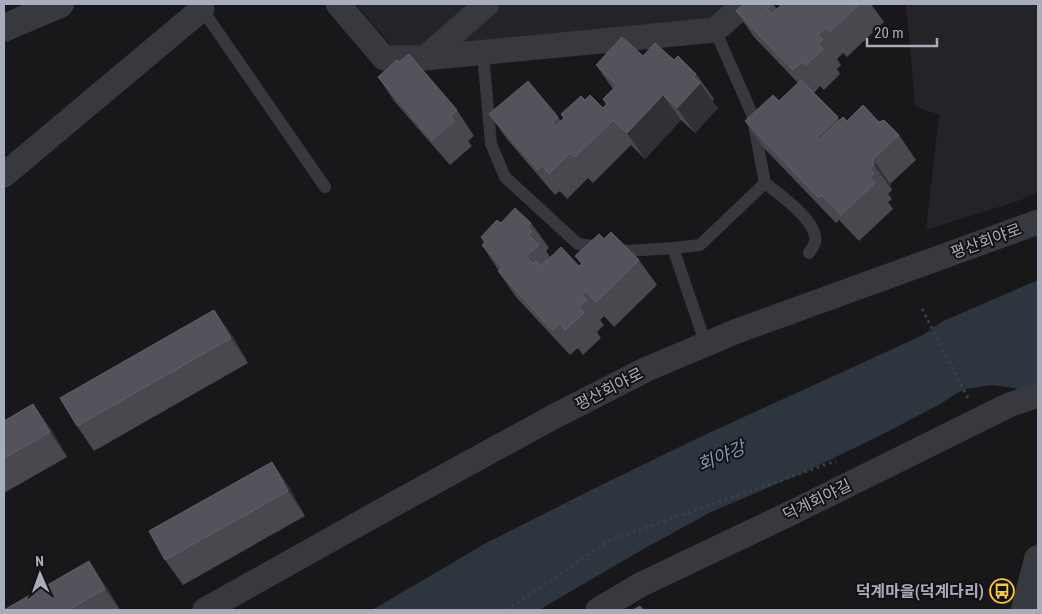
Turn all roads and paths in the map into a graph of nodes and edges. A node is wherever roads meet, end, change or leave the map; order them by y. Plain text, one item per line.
1 (60, 4) edge
2 (338, 4) edge
3 (487, 4) edge
4 (745, 4) edge
5 (201, 6) edge
6 (4, 28) edge
7 (715, 30) junction
8 (483, 53) junction
9 (425, 58) junction
10 (4, 175) edge
11 (765, 183) junction
12 (325, 187) dead end
13 (1038, 222) edge
14 (673, 248) junction
15 (809, 253) dead end
16 (922, 310) dead end
17 (706, 345) junction
18 (965, 394) dead end
19 (1038, 395) edge
20 (844, 458) dead end
21 (1038, 559) edge
22 (206, 610) edge
23 (506, 610) edge
24 (598, 610) edge
25 (1025, 610) edge

1 - 6 street
2 - 9 street
3 - 9 street
4 - 7 street
5 - 10 street
5 - 12 lane
7 - 8 street
7 - 11 lane
8 - 9 street
8 - 14 lane
11 - 14 lane
11 - 15 lane
13 - 17 street, 평산회야로
14 - 17 lane
16 - 18 path
17 - 22 street, 평산회야로
19 - 24 street, 덕계회야길
20 - 23 path
21 - 25 street

